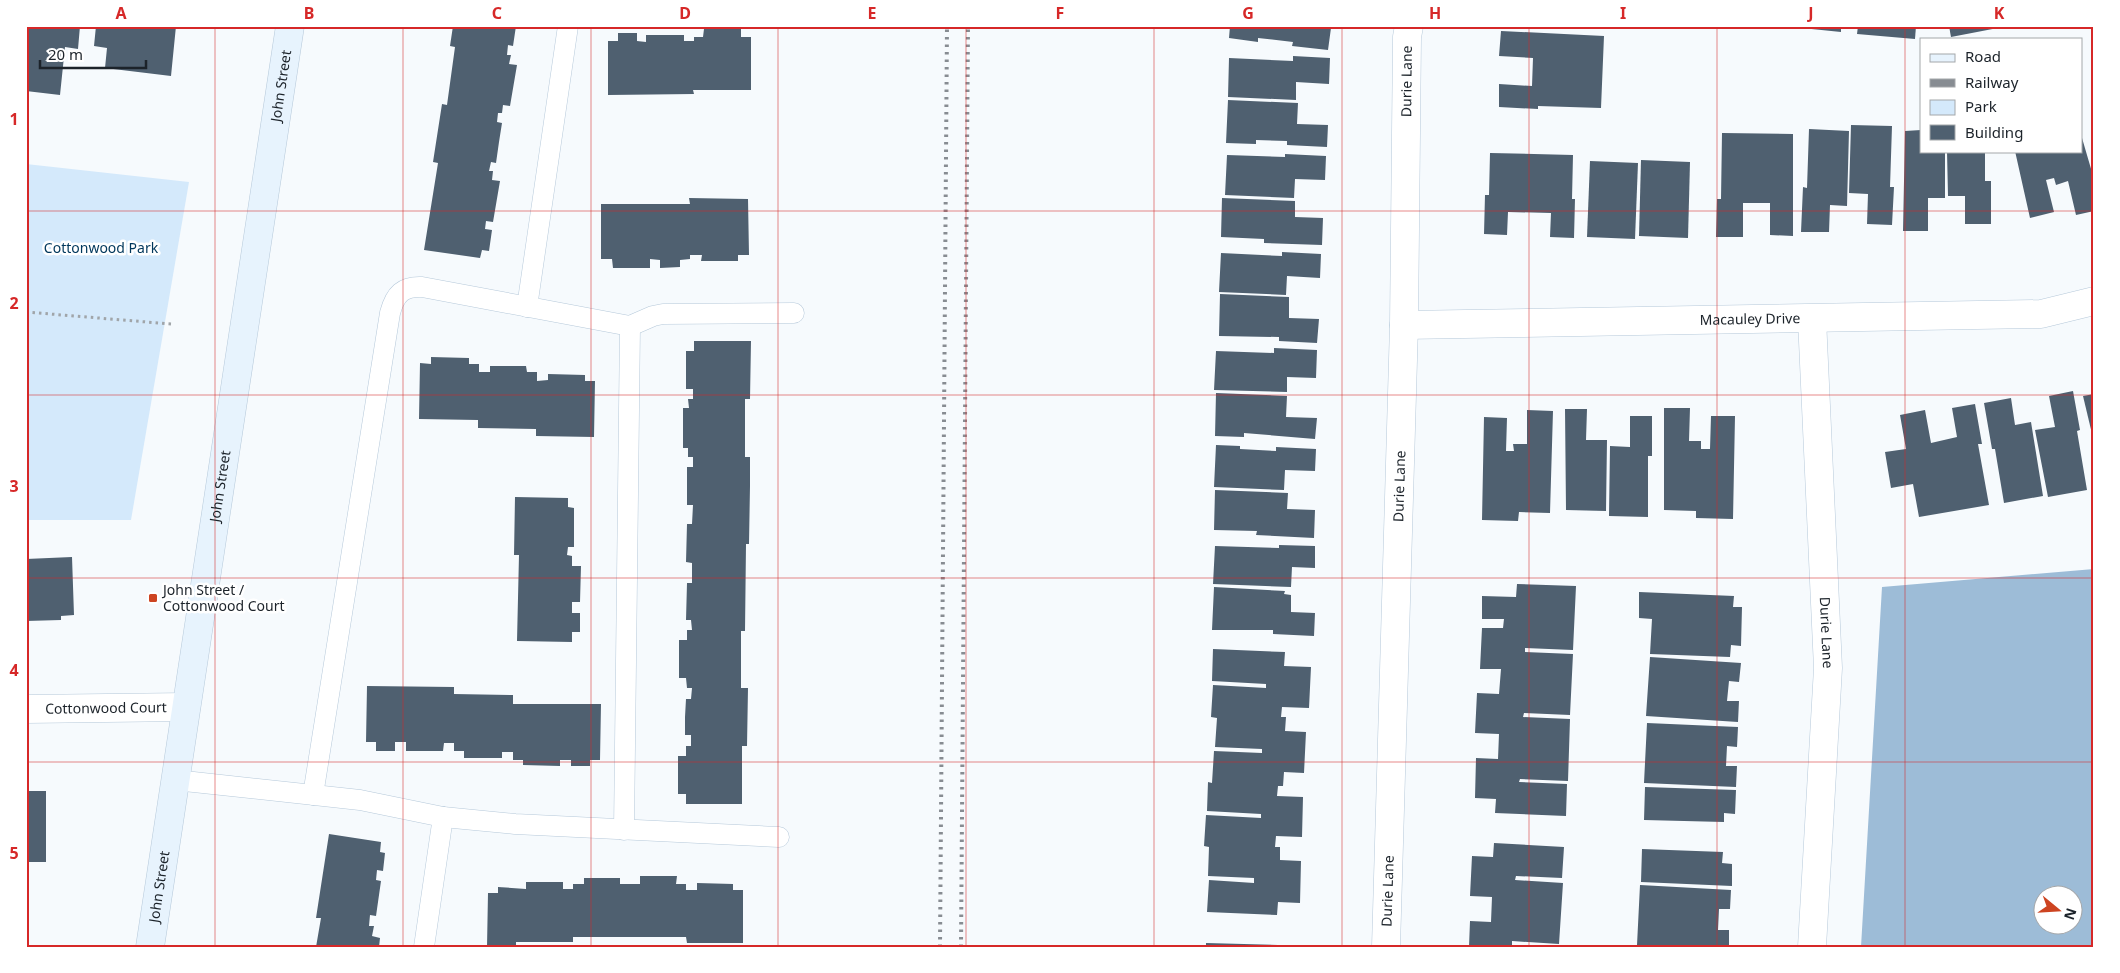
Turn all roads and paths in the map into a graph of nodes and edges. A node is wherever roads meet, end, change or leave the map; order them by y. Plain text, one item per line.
1 (290, 26) edge
2 (568, 26) edge
3 (1409, 26) edge
4 (2094, 301) edge
5 (527, 307) junction
6 (26, 312) edge
7 (794, 313) dead end
8 (1812, 319) junction
9 (171, 324) dead end
10 (1404, 325) junction
11 (630, 326) junction
12 (186, 707) junction
13 (26, 709) edge
14 (175, 780) junction
15 (313, 795) junction
16 (444, 818) junction
17 (624, 830) junction
18 (779, 837) dead end
19 (150, 947) edge
20 (424, 947) edge
21 (1386, 947) edge
22 (1812, 947) edge

1 - 12 main road, John Street
2 - 5 lane
3 - 10 street, Durie Lane
4 - 8 street, Macauley Drive
5 - 11 lane
5 - 15 lane
6 - 9 path
7 - 11 lane
8 - 10 street, Macauley Drive
8 - 22 street, Durie Lane
10 - 21 street, Durie Lane
11 - 17 lane
12 - 13 street, Cottonwood Court
12 - 14 main road, John Street
14 - 15 lane
14 - 19 main road, John Street
15 - 16 lane
16 - 17 lane
16 - 20 lane
17 - 18 lane

